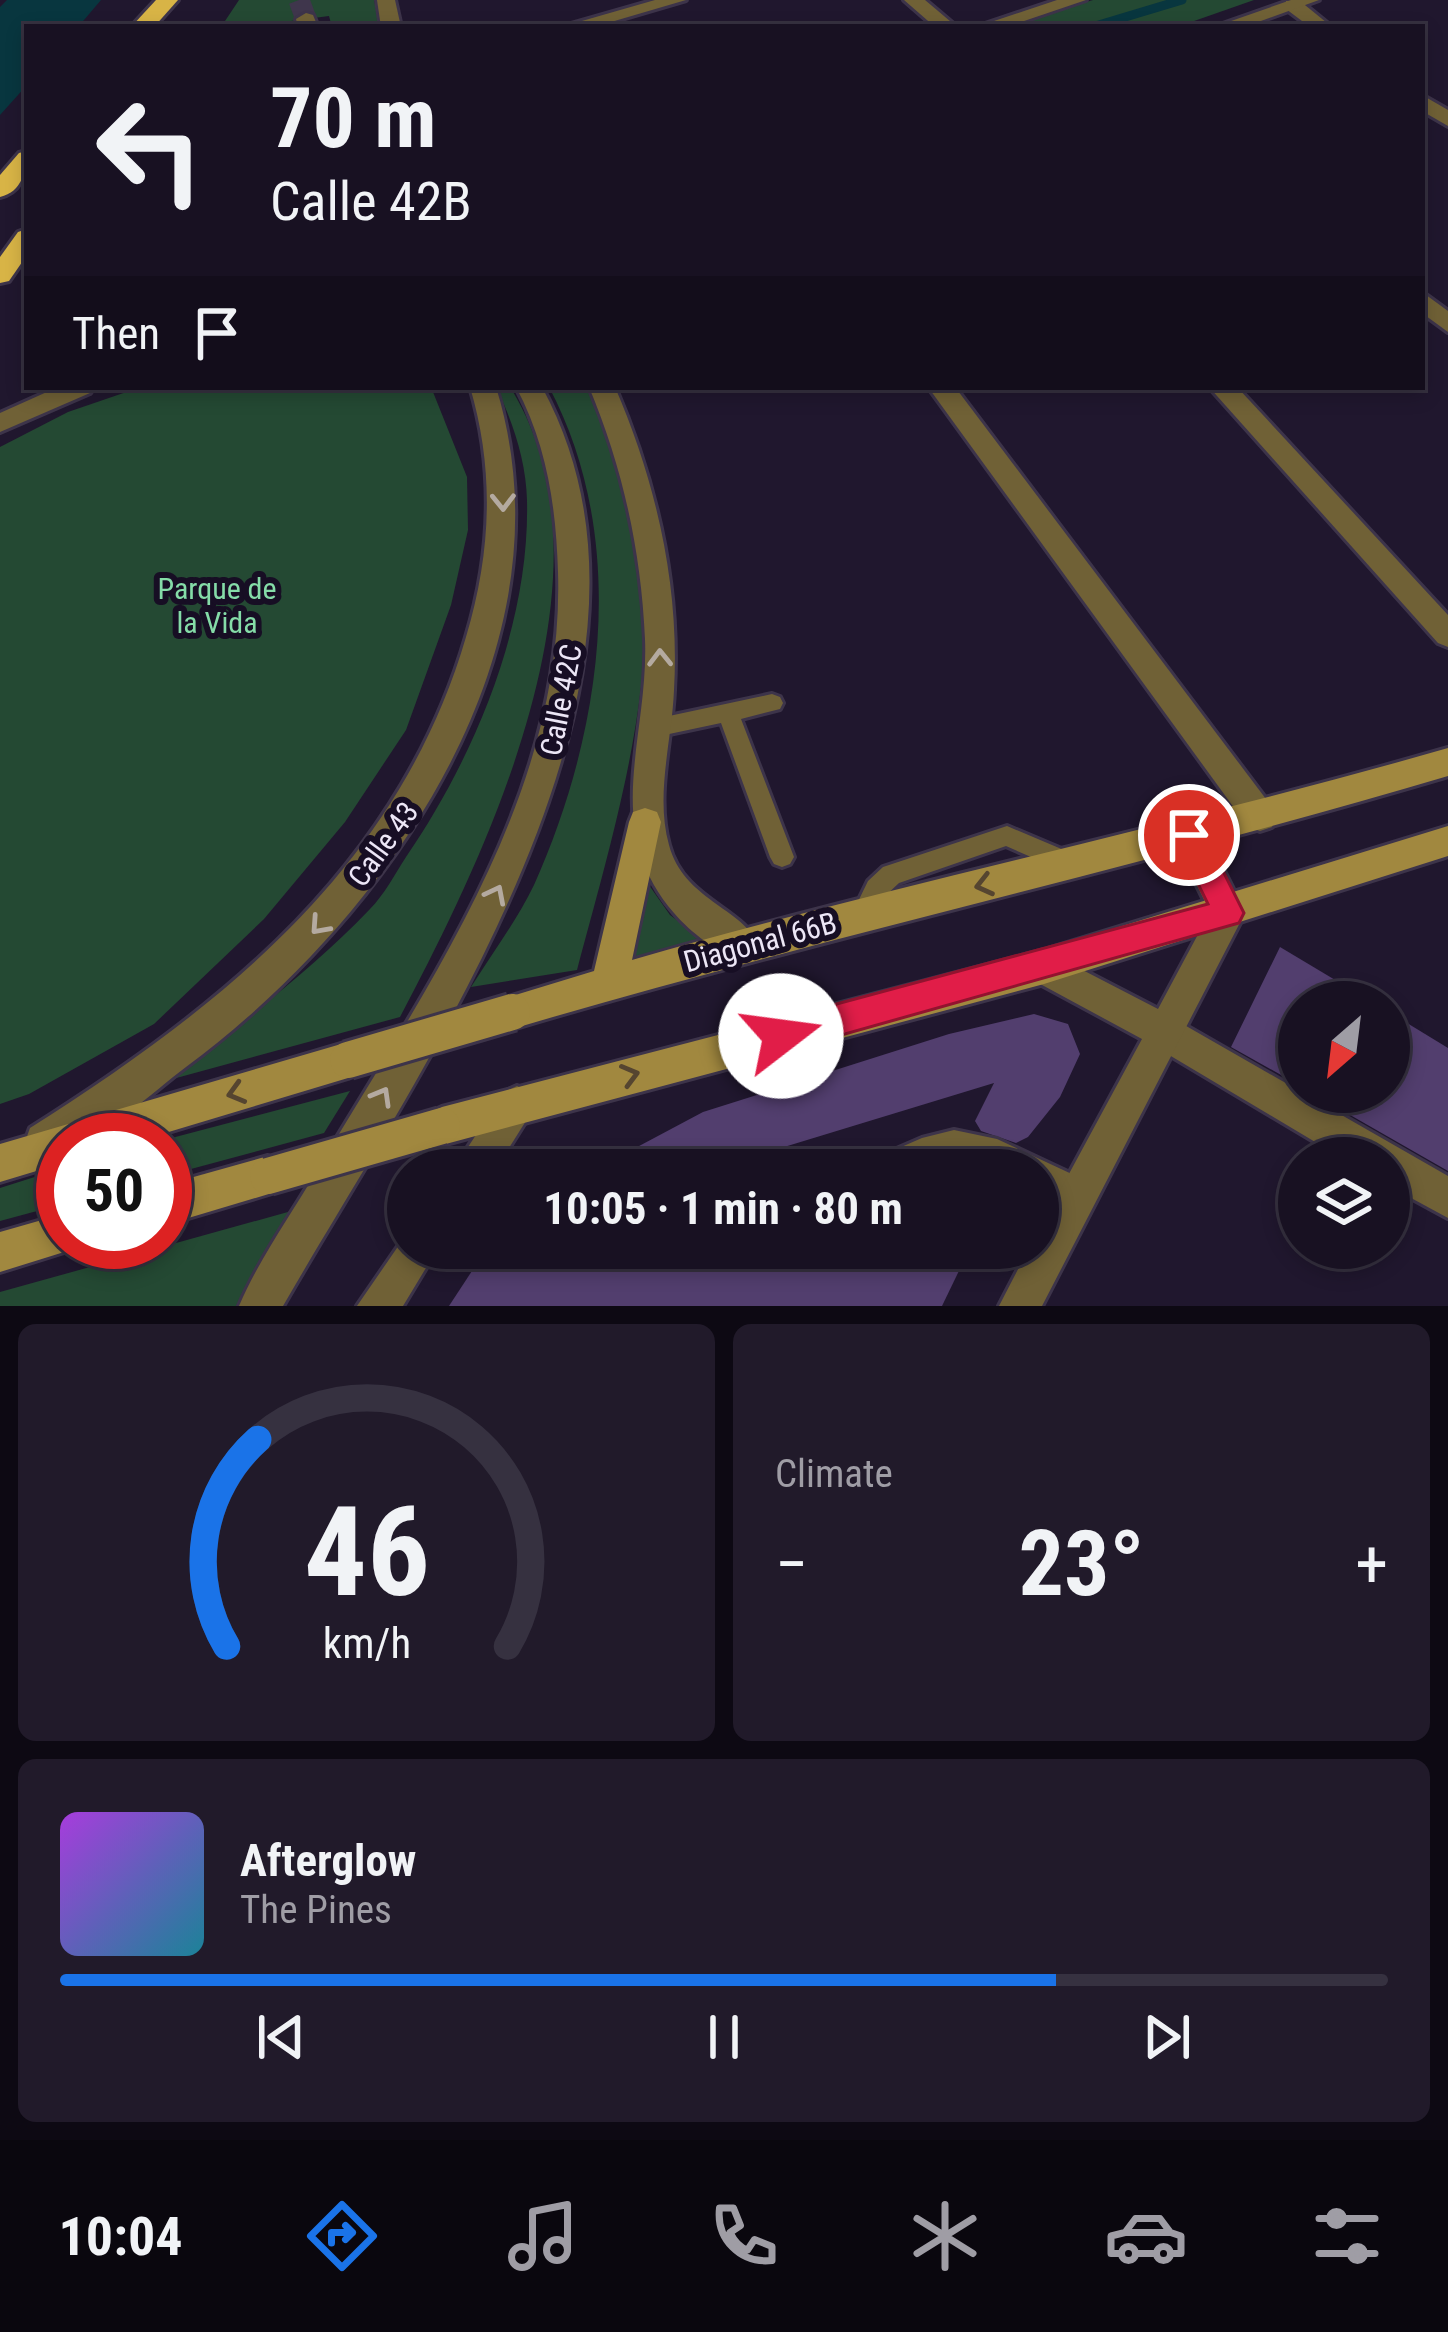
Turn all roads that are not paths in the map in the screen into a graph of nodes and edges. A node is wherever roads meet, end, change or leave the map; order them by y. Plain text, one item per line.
1 (168, 0) edge
2 (677, 0) edge
3 (913, 0) edge
4 (1077, 0) edge
5 (1302, 3) edge
6 (145, 24) edge
7 (584, 24) edge
8 (943, 24) edge
9 (996, 24) edge
10 (1234, 24) edge
11 (24, 162) edge
12 (0, 190) edge
13 (24, 241) edge
14 (0, 275) edge
15 (1425, 304) edge
16 (1448, 324) edge
17 (74, 390) edge
18 (484, 390) edge
19 (531, 390) edge
20 (603, 390) edge
21 (942, 390) edge
22 (1225, 390) edge
23 (0, 422) edge
24 (1448, 635) edge
25 (772, 703) dead end
26 (728, 712) junction
27 (655, 728) junction
28 (1448, 762) edge
29 (1260, 817) junction
30 (645, 822) junction
31 (1189, 835) junction
32 (1448, 842) edge
33 (782, 857) dead end
34 (1228, 913) junction
35 (741, 945) junction
36 (1044, 967) junction
37 (610, 984) junction
38 (1113, 1004) junction
39 (1167, 1033) junction
40 (1139, 1084) junction
41 (517, 1105) junction
42 (169, 1113) edge
43 (1343, 1137) edge
44 (487, 1149) edge
45 (926, 1149) edge
46 (983, 1149) edge
47 (8, 1161) edge
48 (1410, 1176) edge
49 (1059, 1182) edge
50 (1081, 1193) junction
51 (192, 1197) edge
52 (1448, 1198) edge
53 (36, 1242) edge
54 (0, 1252) edge
55 (404, 1269) edge
56 (260, 1306) edge
57 (378, 1306) edge
58 (1020, 1306) edge

1 - 6 highway
2 - 7 street
3 - 8 street
4 - 9 street
5 - 10 street
11 - 12 highway
13 - 14 highway
15 - 16 street
17 - 23 street
18 -> 47 street, Calle 43
56 -> 19 street, Calle 42C
27 -> 20 street
21 - 29 street
22 - 24 street
25 - 26 lane
26 - 27 lane
26 - 33 lane
27 - 30 street
28 - 29 main road, Diagonal 66B
29 - 31 main road, Diagonal 66B
30 - 35 street
30 - 37 main road
31 - 34 street
31 - 35 main road, Diagonal 66B
32 - 34 main road
34 - 36 main road
34 - 39 street
35 - 37 main road, Diagonal 66B
36 - 38 street
41 -> 36 main road
37 -> 42 main road, Diagonal 66B, bridge
38 - 39 street
38 - 40 street
39 - 40 street
39 - 43 street
40 - 50 street
41 - 44 street
41 - 51 main road, bridge
45 - 46 lane
48 - 52 street
49 - 50 lane
50 - 58 street
53 - 54 main road
55 - 57 street

